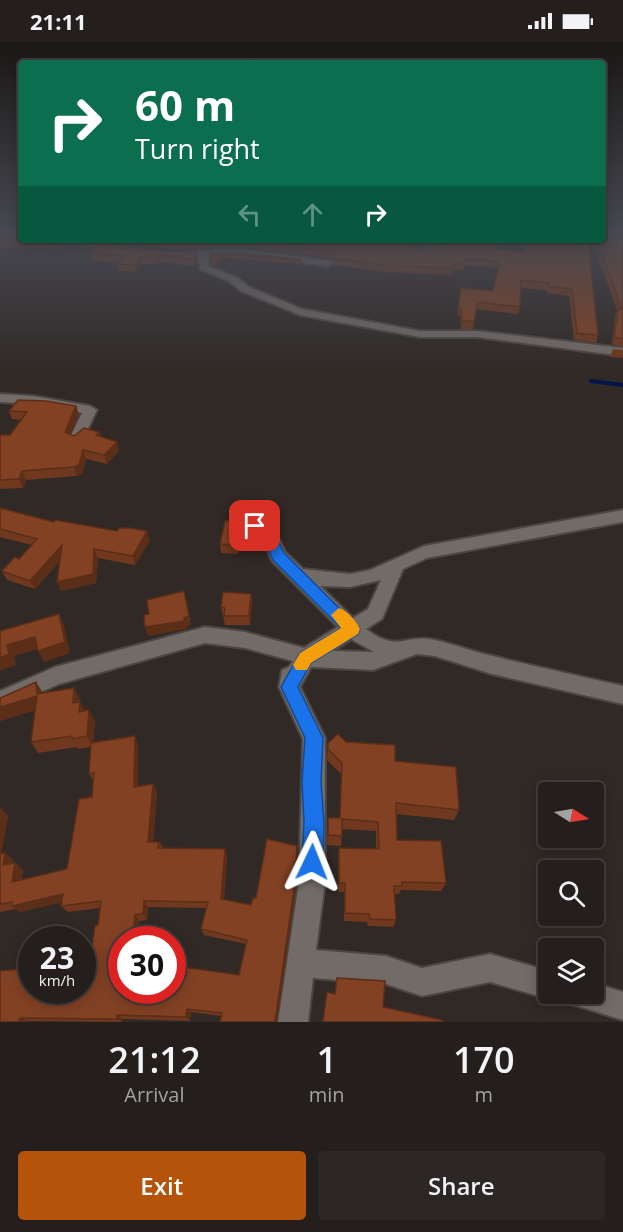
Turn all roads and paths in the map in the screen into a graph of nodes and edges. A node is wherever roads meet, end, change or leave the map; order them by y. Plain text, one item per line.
1 (233, 280) edge
2 (623, 352) edge
3 (0, 398) edge
4 (76, 439) edge
5 (623, 516) edge
6 (242, 528) edge
7 (396, 565) junction
8 (301, 576) junction
9 (352, 629) junction
10 (397, 653) junction
11 (298, 654) junction
12 (623, 695) edge
13 (0, 701) edge
14 (303, 963) junction
15 (538, 982) edge
16 (604, 1001) edge
17 (623, 1006) edge
18 (293, 1022) edge

1 - 2 street
3 - 4 street
5 - 7 street
6 - 8 street
7 - 8 street
7 - 9 street
8 - 9 street
9 - 10 street
9 - 11 street
10 - 11 street
10 - 12 street
11 - 13 street
11 - 14 street
14 - 15 street
14 - 18 street
16 - 17 street

